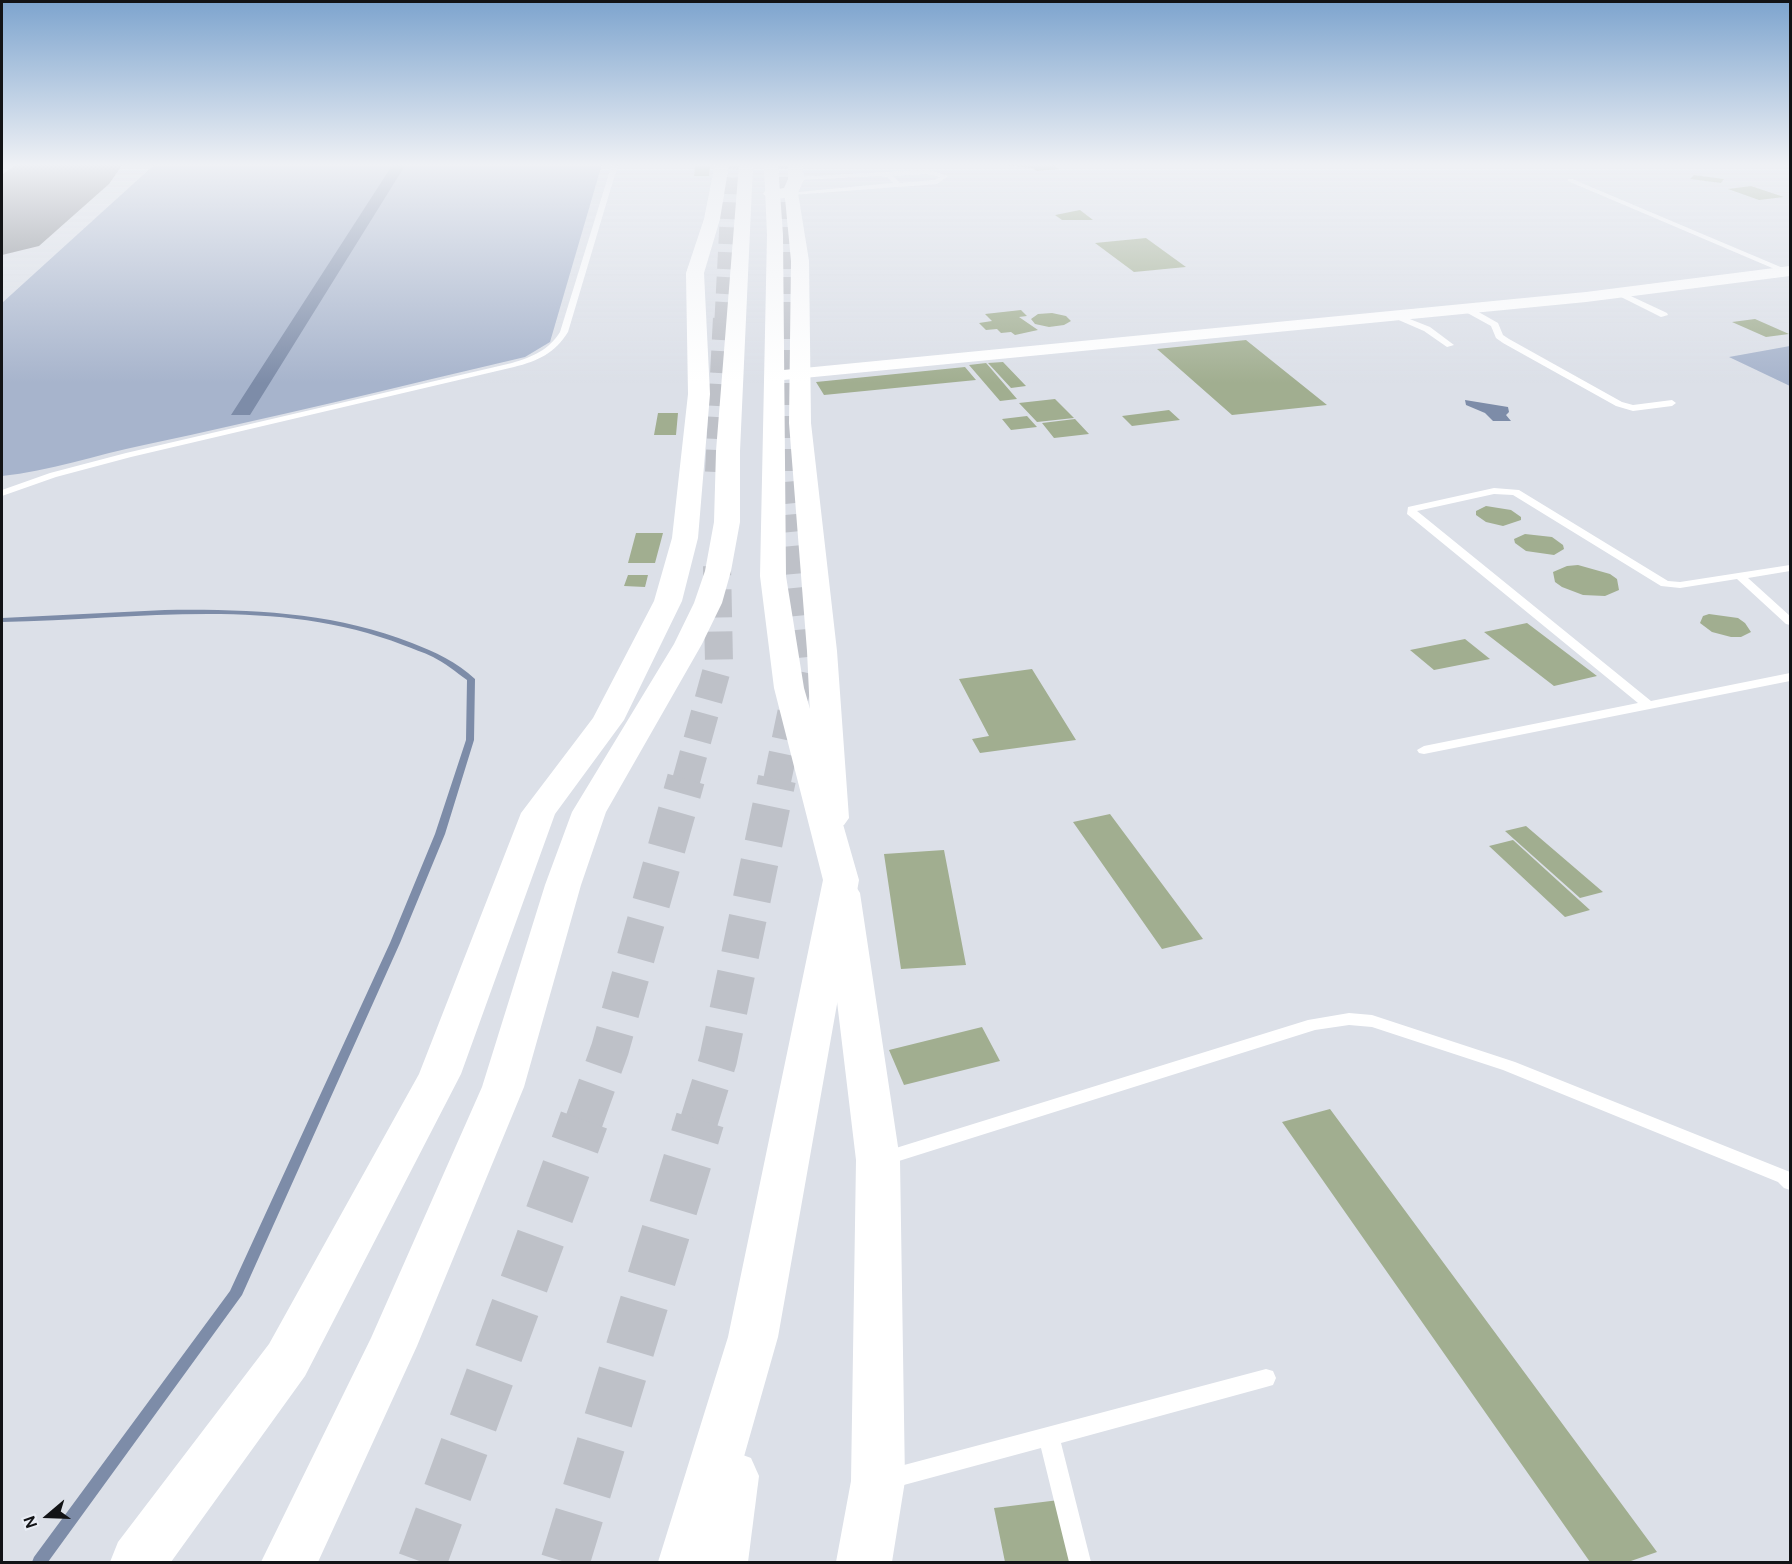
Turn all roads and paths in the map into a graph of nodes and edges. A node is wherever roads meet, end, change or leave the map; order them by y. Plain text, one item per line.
1 (593, 237) edge
2 (706, 237) edge
3 (741, 237) edge
4 (797, 237) edge
5 (1707, 237) edge
6 (1789, 271) edge
7 (1620, 293) junction
8 (1465, 308) junction
9 (1664, 315) dead end
10 (1396, 316) junction
11 (1450, 345) dead end
12 (786, 375) junction
13 (1672, 403) dead end
14 (2, 493) edge
15 (1791, 568) edge
16 (1740, 576) junction
17 (1791, 622) edge
18 (1791, 677) edge
19 (1649, 706) junction
20 (1424, 750) dead end
21 (841, 880) junction
22 (878, 1160) junction
23 (1791, 1183) edge
24 (753, 1338) junction
25 (1266, 1378) dead end
26 (1049, 1436) junction
27 (878, 1481) junction
28 (138, 1563) edge
29 (289, 1563) edge
30 (686, 1563) edge
31 (720, 1563) edge
32 (864, 1563) edge
33 (1080, 1563) edge

1 - 14 lane
2 - 28 main road
3 - 29 main road
4 - 12 main road
5 - 6 lane
6 - 7 street
7 - 8 street
7 - 9 lane
8 - 10 street
8 - 13 lane
10 - 11 lane
10 - 12 street
12 - 21 main road
15 - 16 lane
16 - 17 lane
16 - 19 lane
18 - 19 lane
19 - 20 lane
21 - 22 main road
21 - 24 main road
22 - 23 lane
22 - 27 main road
24 - 30 main road
24 - 31 main road
25 - 26 lane
26 - 27 lane
26 - 33 lane
27 - 32 main road

